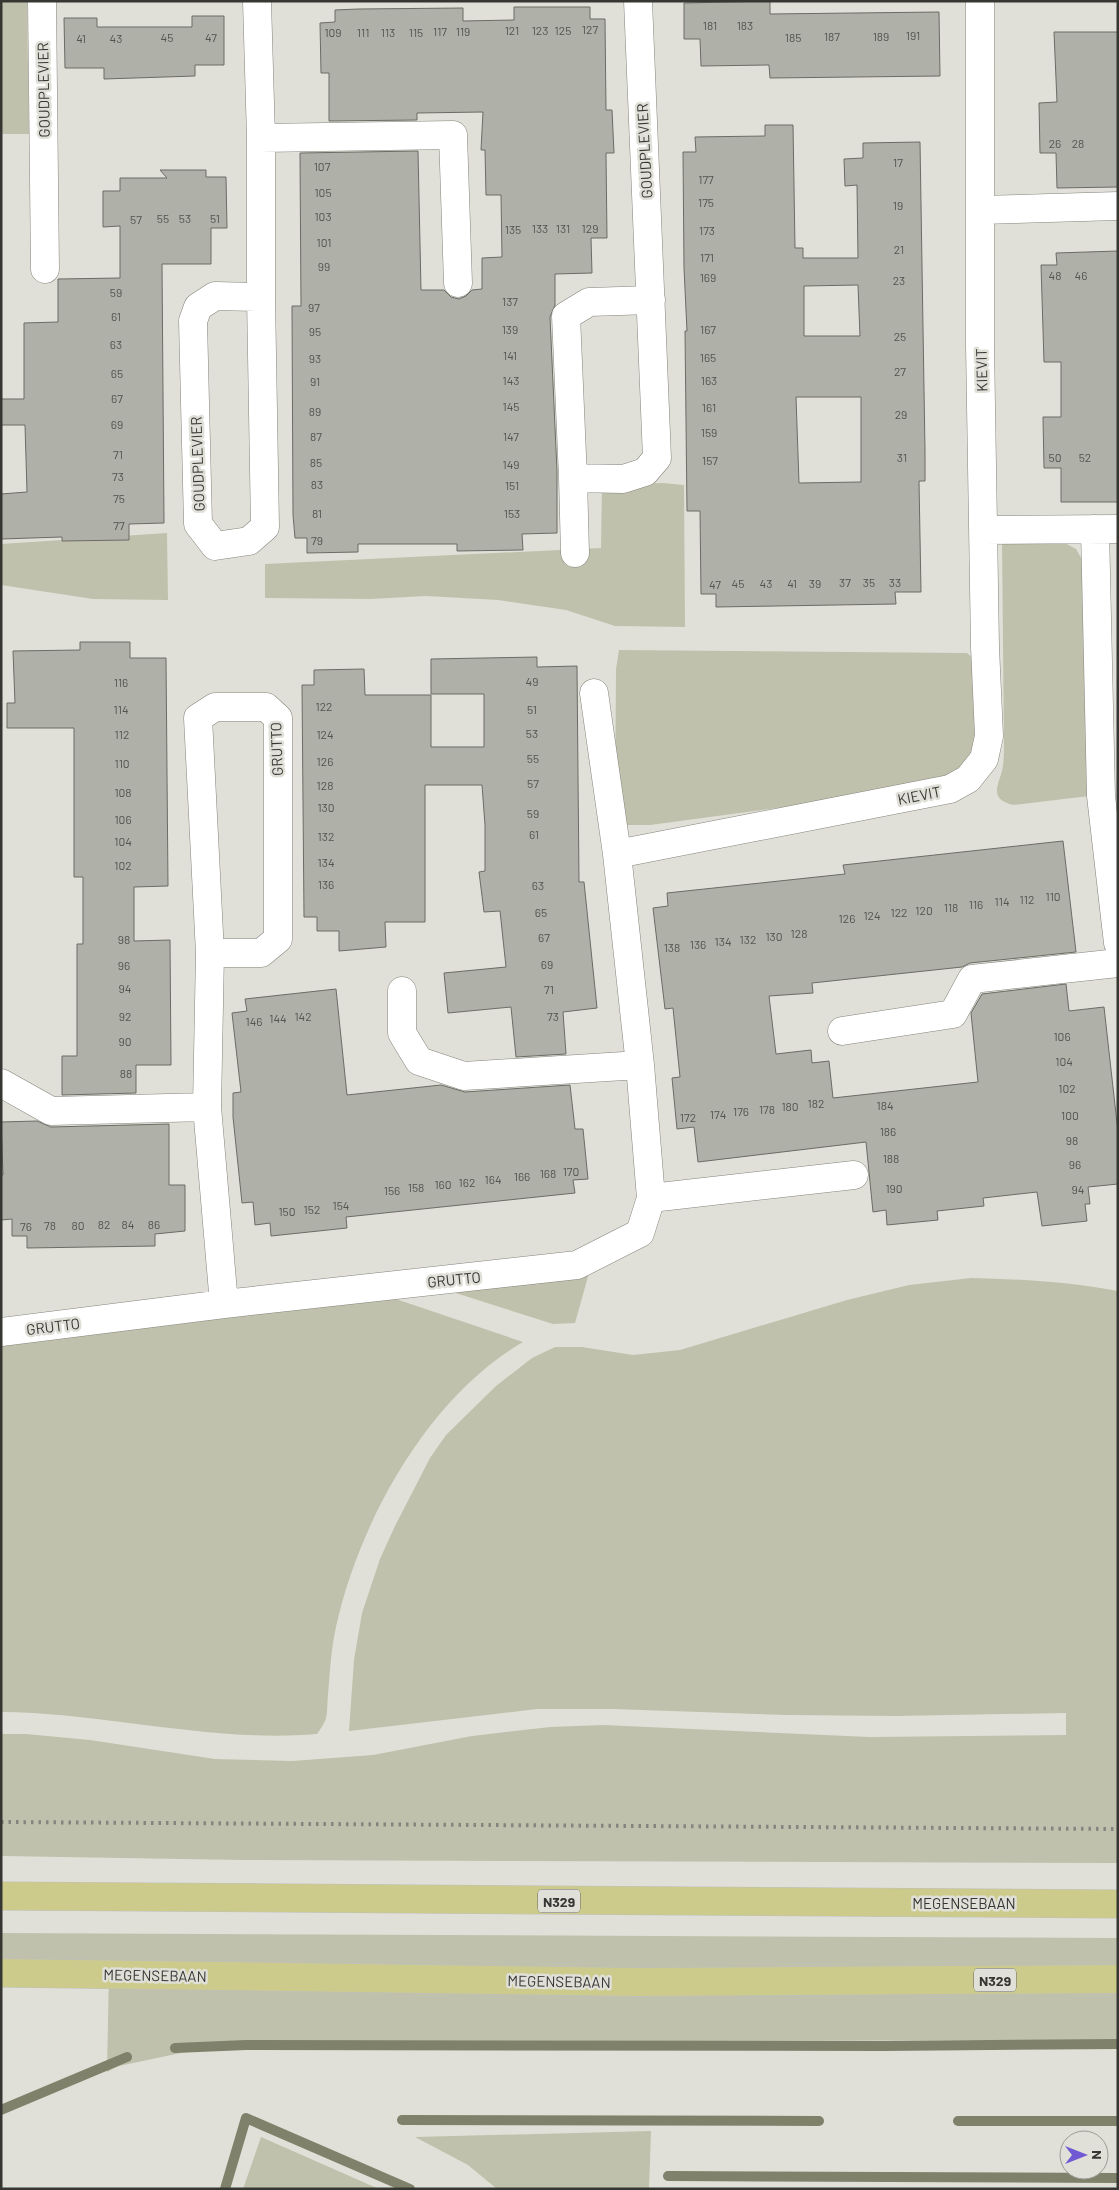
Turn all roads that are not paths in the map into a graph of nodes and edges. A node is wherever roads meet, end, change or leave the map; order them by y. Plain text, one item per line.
1 (42, 1) edge
2 (257, 1) edge
3 (638, 1) edge
4 (980, 1) edge
5 (261, 138) junction
6 (1118, 206) edge
7 (980, 210) junction
8 (45, 269) dead end
9 (458, 283) dead end
10 (261, 297) junction
11 (651, 300) junction
12 (574, 478) junction
13 (1106, 529) edge
14 (984, 530) junction
15 (575, 553) dead end
16 (594, 693) dead end
17 (617, 854) junction
18 (1118, 944) edge
19 (210, 953) junction
20 (1118, 963) edge
21 (402, 991) dead end
22 (842, 1031) dead end
23 (640, 1065) junction
24 (1, 1083) edge
25 (207, 1107) junction
26 (854, 1175) dead end
27 (651, 1198) junction
28 (224, 1304) junction
29 (1, 1332) edge
30 (1, 1896) edge
31 (1118, 1904) edge
32 (1, 1973) edge
33 (1118, 1979) edge

1 - 8 street, GOUDPLEVIER
2 - 5 street, GOUDPLEVIER
3 - 11 street, GOUDPLEVIER
4 - 7 street, KIEVIT
5 - 9 street
5 - 10 street, GOUDPLEVIER
6 - 7 street
7 - 14 street, KIEVIT
10 - 10 street, GOUDPLEVIER
11 - 12 street, GOUDPLEVIER
11 - 12 street
12 - 15 street
13 - 14 street
13 - 18 street
14 - 17 street, KIEVIT
16 - 17 street
17 - 23 street
19 - 19 street, GRUTTO
19 - 25 street, GRUTTO
20 - 22 street
21 - 23 street
23 - 27 street, GRUTTO
24 - 25 street
25 - 28 street, GRUTTO
26 - 27 street
27 - 28 street, GRUTTO
28 - 29 street, GRUTTO
30 - 31 main road, MEGENSEBAAN / N329
32 - 33 main road, MEGENSEBAAN / N329

